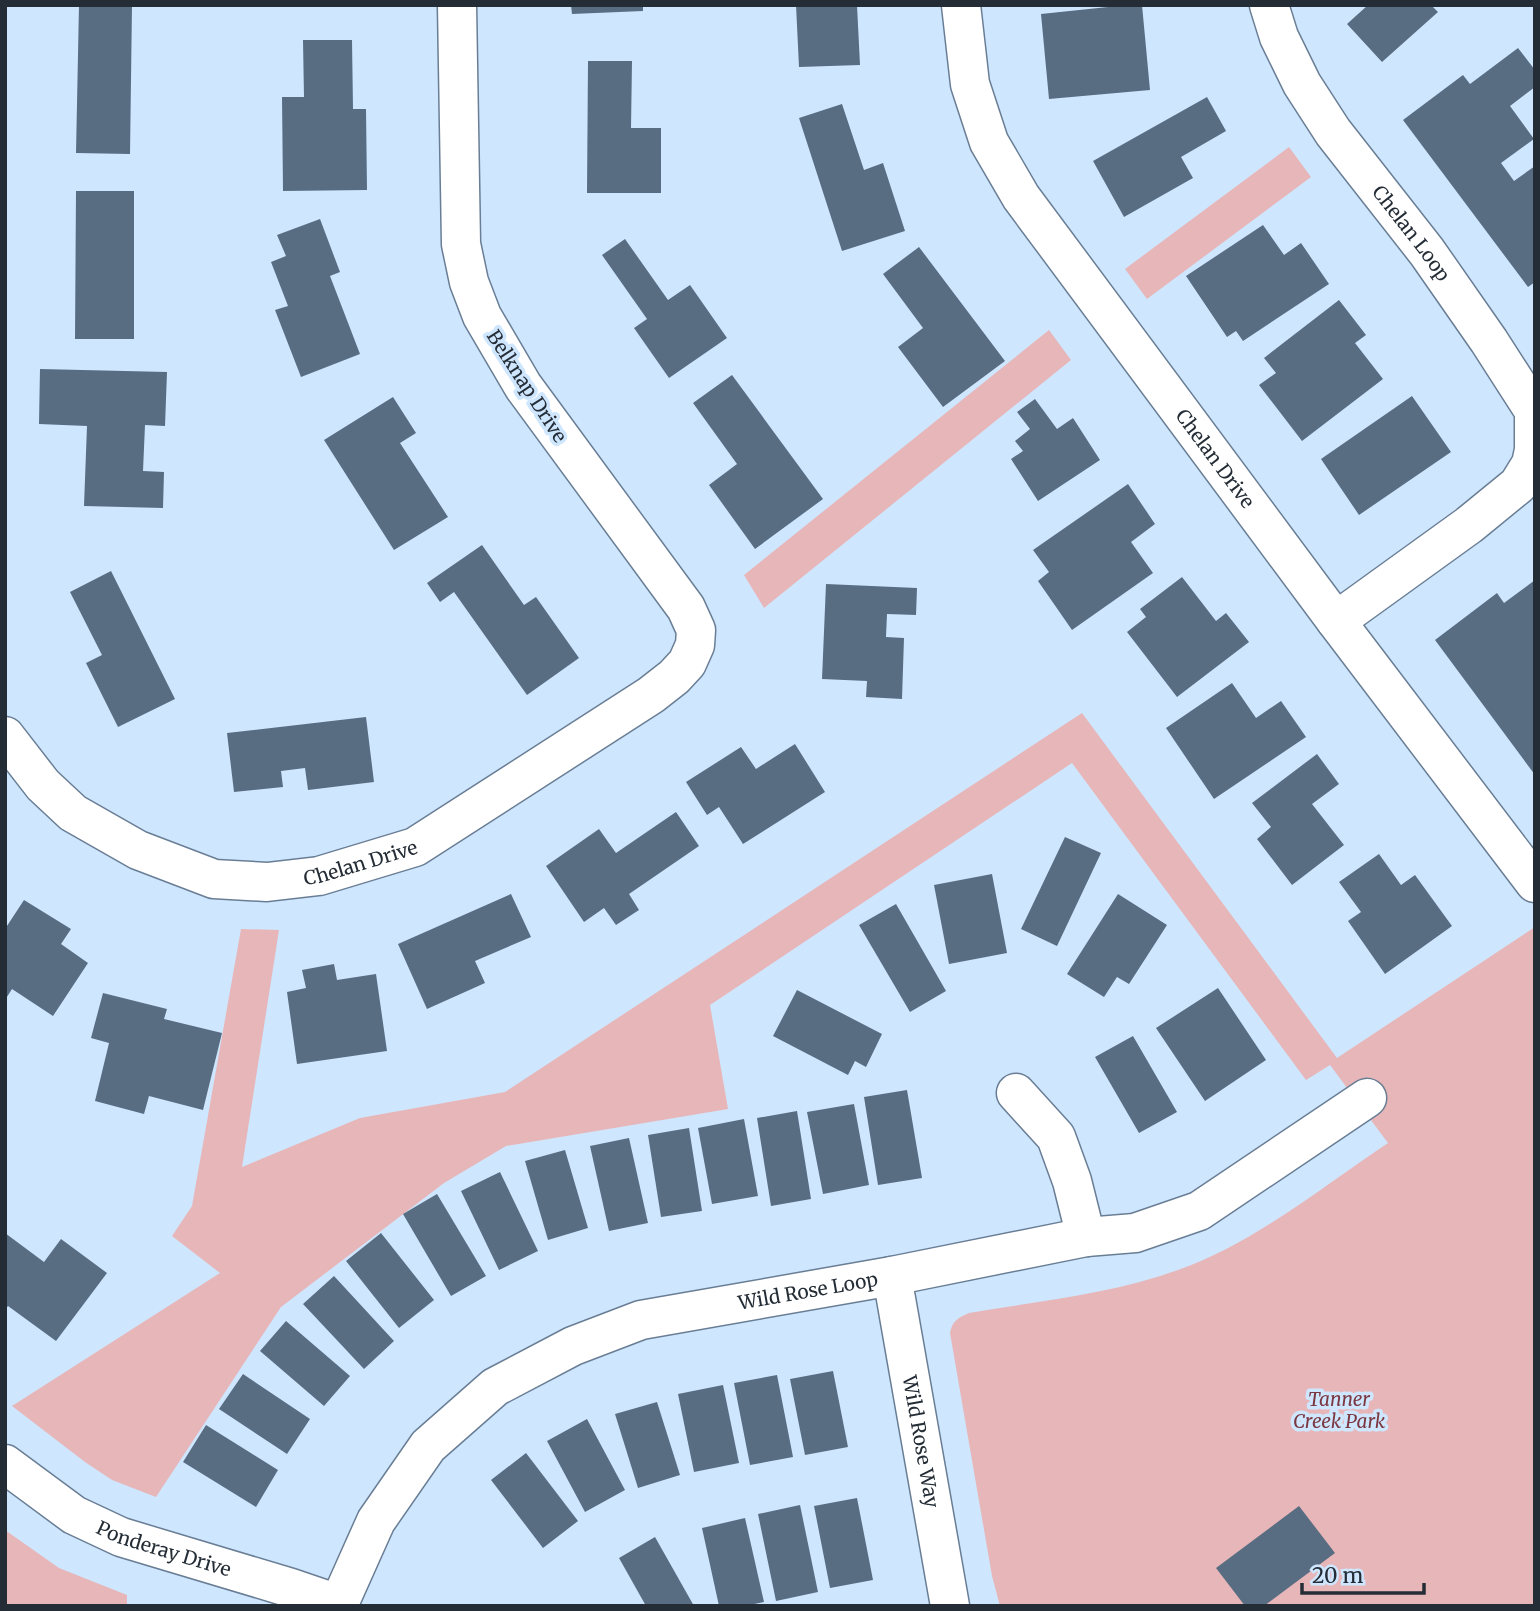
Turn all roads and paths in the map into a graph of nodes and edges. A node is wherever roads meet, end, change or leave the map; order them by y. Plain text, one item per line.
1 (457, 5) edge
2 (961, 5) edge
3 (1269, 5) edge
4 (1533, 465) edge
5 (1336, 621) junction
6 (695, 645) joint
7 (5, 736) edge
8 (1535, 883) edge
9 (1016, 1093) dead end
10 (1367, 1098) dead end
11 (1086, 1237) junction
12 (892, 1276) junction
13 (5, 1464) edge
14 (338, 1605) edge
15 (950, 1606) edge

1 - 6 street, Belknap Drive
2 - 5 street, Chelan Drive
3 - 4 street, Chelan Loop
4 - 5 street, Chelan Loop
5 - 8 street, Chelan Drive
6 - 7 street, Chelan Drive
9 - 11 street
10 - 11 street, Wild Rose Loop
11 - 12 street, Wild Rose Loop
12 - 14 street, Wild Rose Loop
12 - 15 street, Wild Rose Way
13 - 14 street, Ponderay Drive

